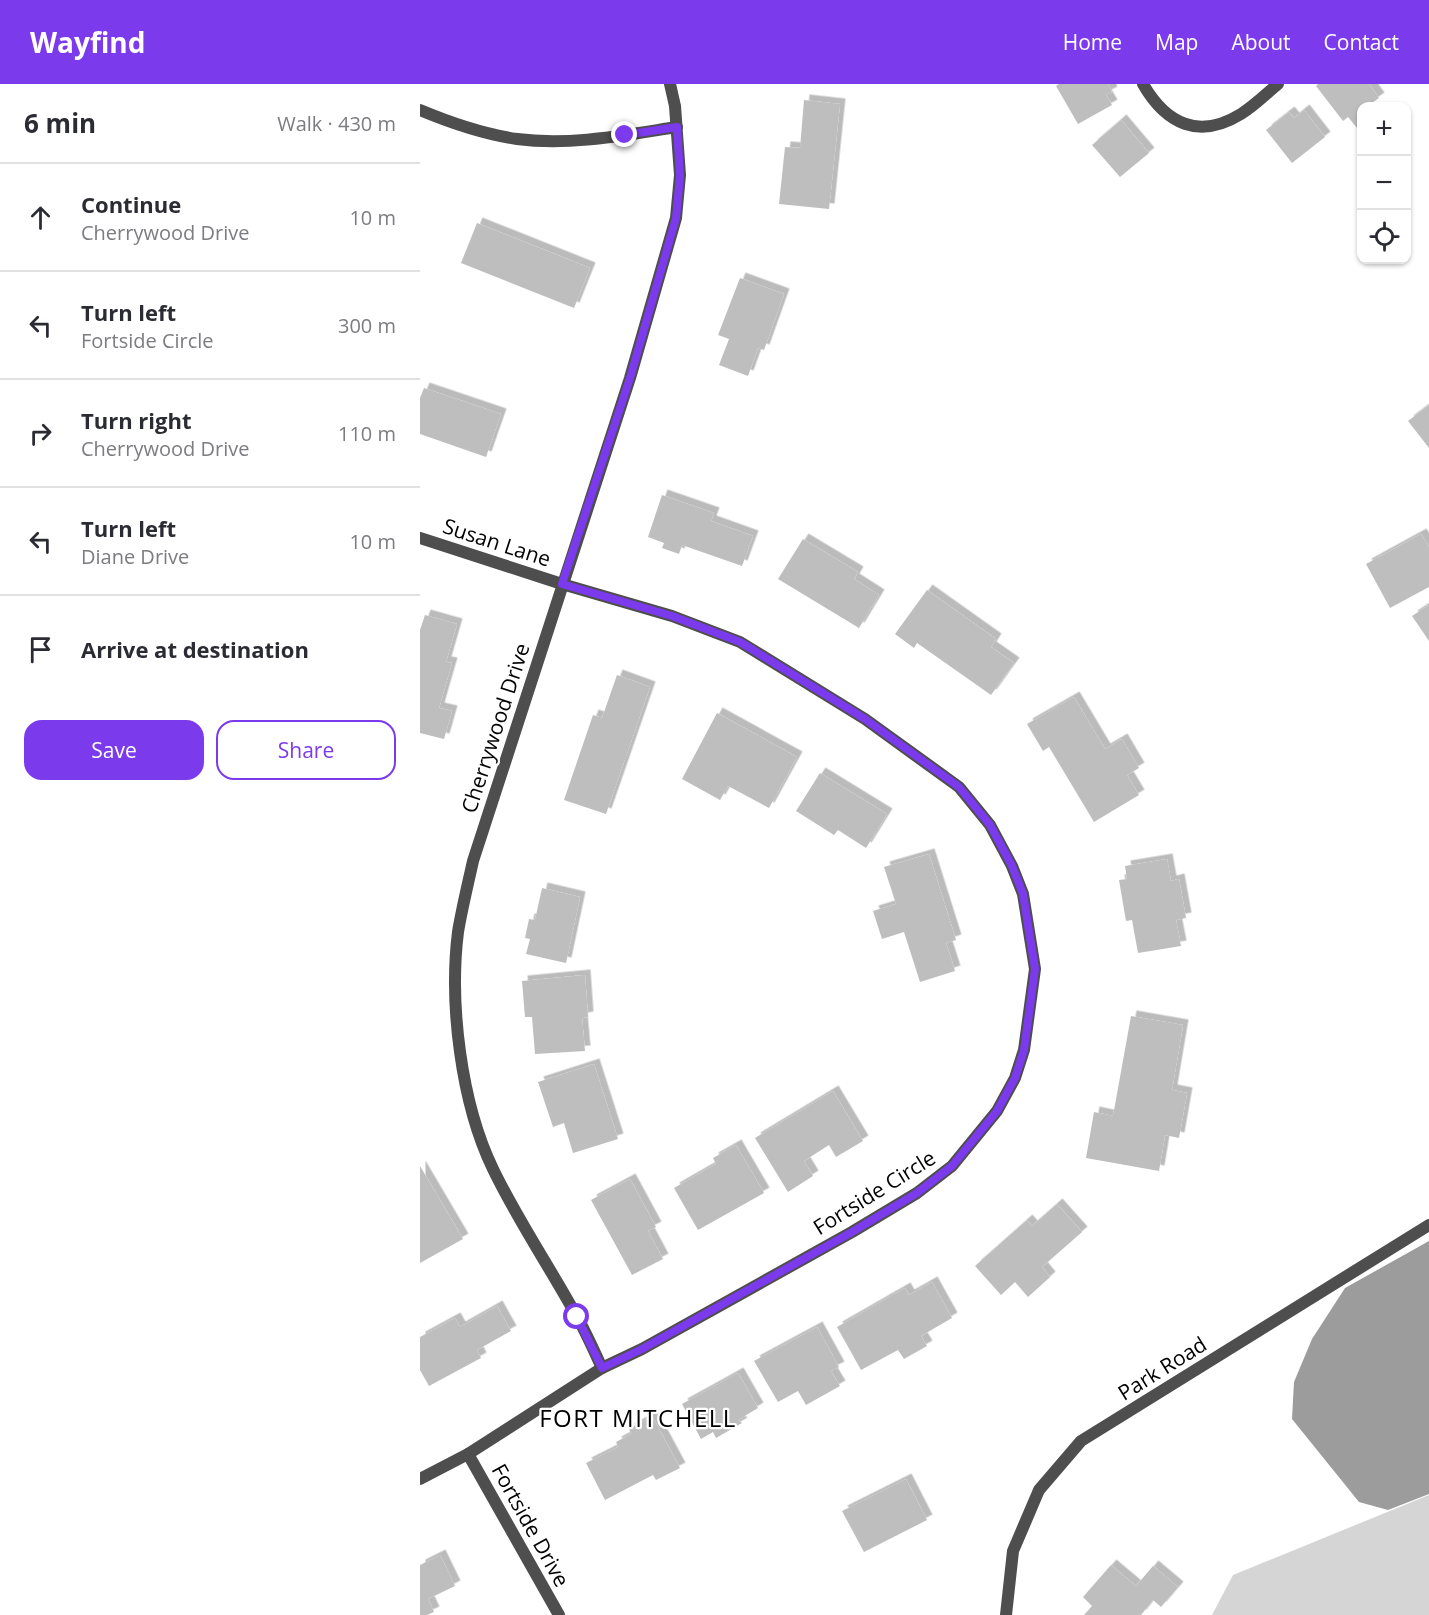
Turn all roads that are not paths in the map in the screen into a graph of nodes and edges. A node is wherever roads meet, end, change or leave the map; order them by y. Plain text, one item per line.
1 (670, 84) edge
2 (1143, 84) edge
3 (1278, 84) edge
4 (420, 110) edge
5 (677, 127) junction
6 (420, 538) edge
7 (562, 584) junction
8 (1429, 1225) edge
9 (602, 1368) junction
10 (468, 1454) junction
11 (420, 1479) edge
12 (559, 1615) edge
13 (1006, 1615) edge

1 - 5 street, Cherrywood Drive
2 - 3 street
4 - 5 street
5 - 7 street, Cherrywood Drive
6 - 7 street, Susan Lane
7 - 9 street, Cherrywood Drive
7 - 9 street, Fortside Circle
8 - 13 street, Park Road
9 - 10 street, Fortside Circle
10 - 11 street, Fortside Circle
10 - 12 street, Fortside Drive

